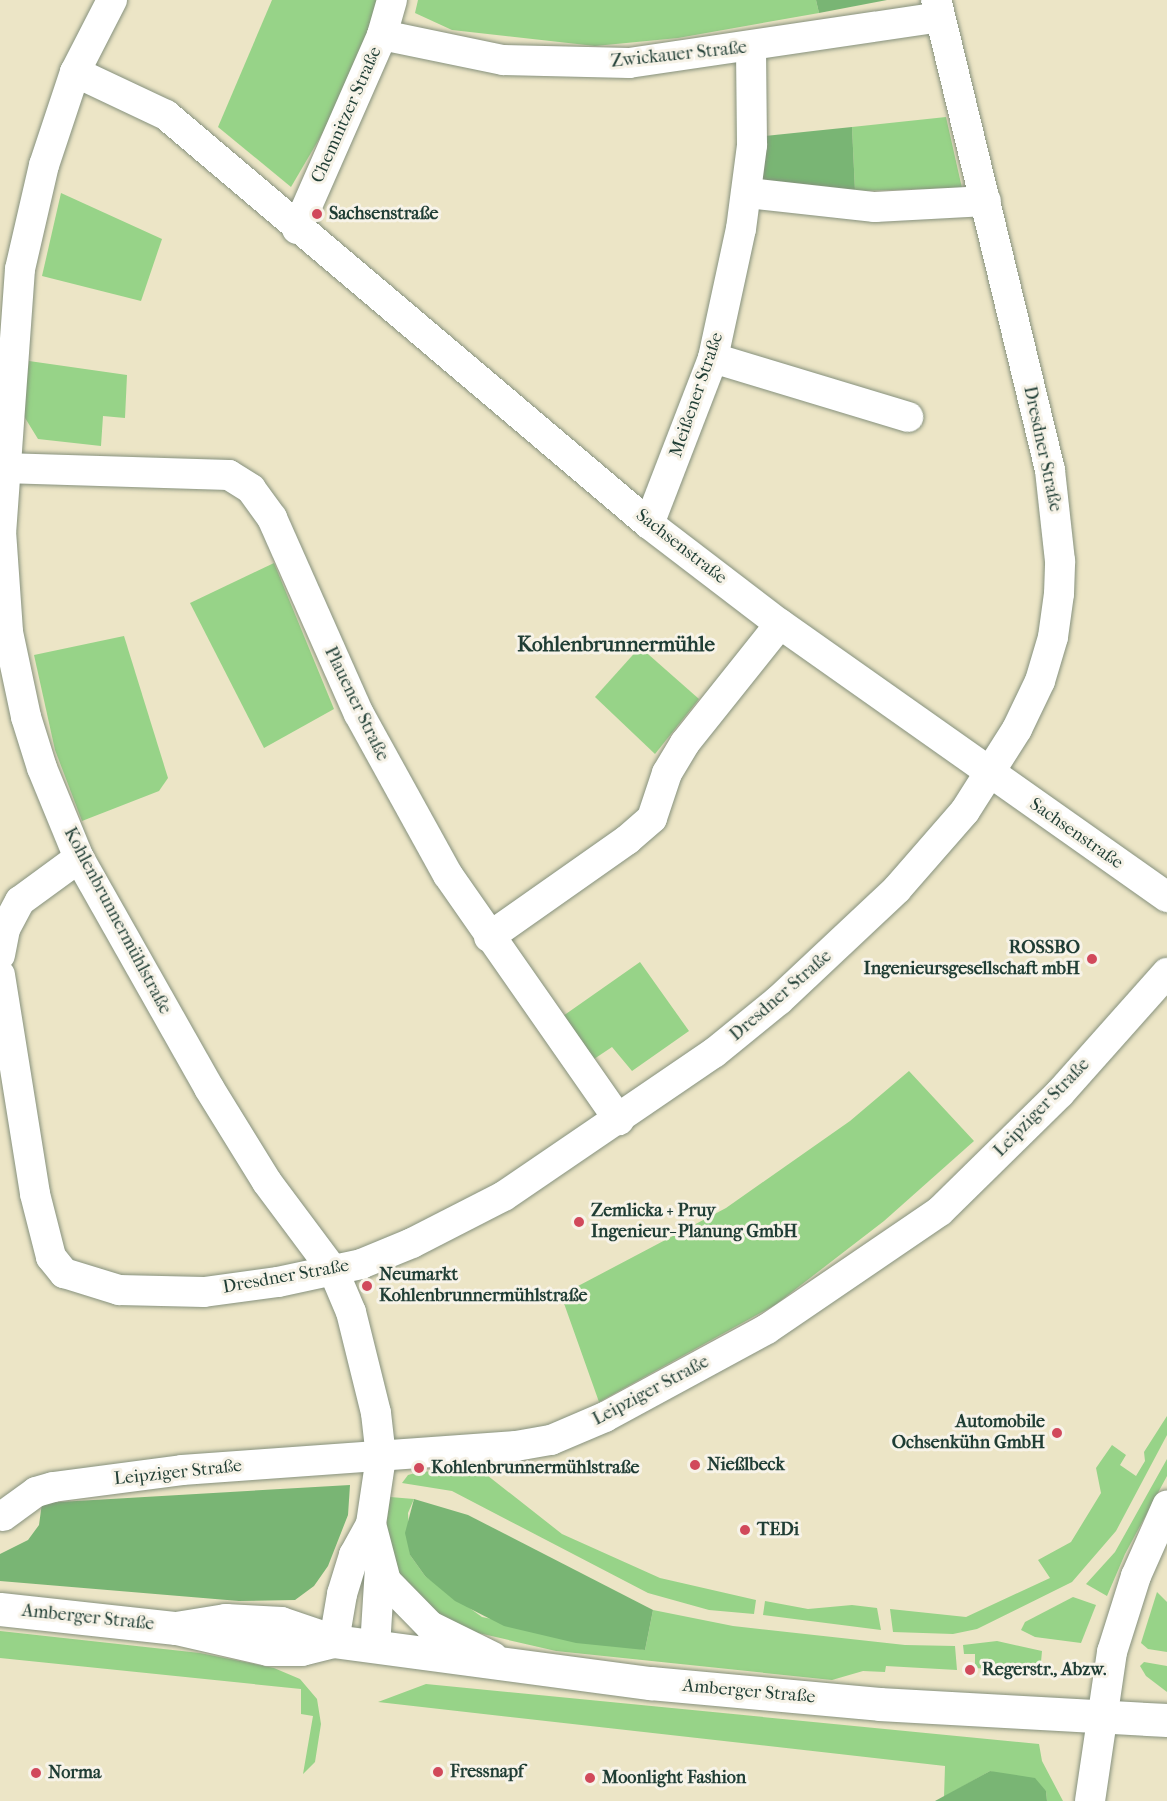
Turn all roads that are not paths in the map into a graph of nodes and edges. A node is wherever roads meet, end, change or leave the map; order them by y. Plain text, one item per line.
1 (112, 0) edge
2 (392, 0) edge
3 (938, 9) edge
4 (382, 35) junction
5 (751, 48) junction
6 (75, 72) junction
7 (748, 193) junction
8 (986, 201) junction
9 (297, 229) junction
10 (713, 358) junction
11 (908, 417) dead end
12 (3, 468) junction
13 (649, 524) junction
14 (780, 624) junction
15 (991, 775) junction
16 (79, 858) junction
17 (1167, 897) edge
18 (489, 937) junction
19 (0, 955) edge
20 (1167, 973) edge
21 (0, 975) edge
22 (619, 1120) junction
23 (333, 1272) junction
24 (381, 1457) junction
25 (1167, 1506) edge
26 (3, 1516) dead end
27 (371, 1524) junction
28 (380, 1568) junction
29 (0, 1608) edge
30 (334, 1641) junction
31 (375, 1647) junction
32 (517, 1666) junction
33 (1101, 1717) junction
34 (1167, 1720) edge
35 (1090, 1801) edge

1 - 6 street, Kohlenbrunnermühlstraße
2 - 4 street, Chemnitzer Straße
3 - 5 street, Zwickauer Straße
3 - 8 street, Dresdner Straße
4 - 5 street, Zwickauer Straße
4 - 9 street, Chemnitzer Straße
5 - 7 street, Meißener Straße
6 - 9 street, Sachsenstraße
6 - 12 street, Kohlenbrunnermühlstraße
7 - 8 street
7 - 10 street, Meißener Straße
8 - 15 street, Dresdner Straße
9 - 13 street, Sachsenstraße
10 - 11 street
10 - 13 street, Meißener Straße
12 - 16 street, Kohlenbrunnermühlstraße
12 - 18 street, Plauener Straße
13 - 14 street, Sachsenstraße
14 - 15 street, Sachsenstraße
14 - 18 street
15 - 17 street, Sachsenstraße
15 - 22 street, Dresdner Straße
16 - 19 street
16 - 23 street, Kohlenbrunnermühlstraße
18 - 22 street, Plauener Straße
20 - 24 street, Leipziger Straße
21 - 23 street, Dresdner Straße
22 - 23 street, Dresdner Straße
23 - 24 street, Kohlenbrunnermühlstraße
24 - 26 street, Leipziger Straße
24 - 27 street, Kohlenbrunnermühlstraße
25 - 33 street
27 - 28 street, Kohlenbrunnermühlstraße
27 - 30 street, Kohlenbrunnermühlstraße
28 - 31 street, Kohlenbrunnermühlstraße
28 - 32 street, Kohlenbrunnermühlstraße
29 - 30 main road, Amberger Straße
30 - 31 main road, Amberger Straße
31 - 32 main road, Amberger Straße
32 - 33 main road, Amberger Straße
33 - 34 main road, Amberger Straße
33 - 35 street

